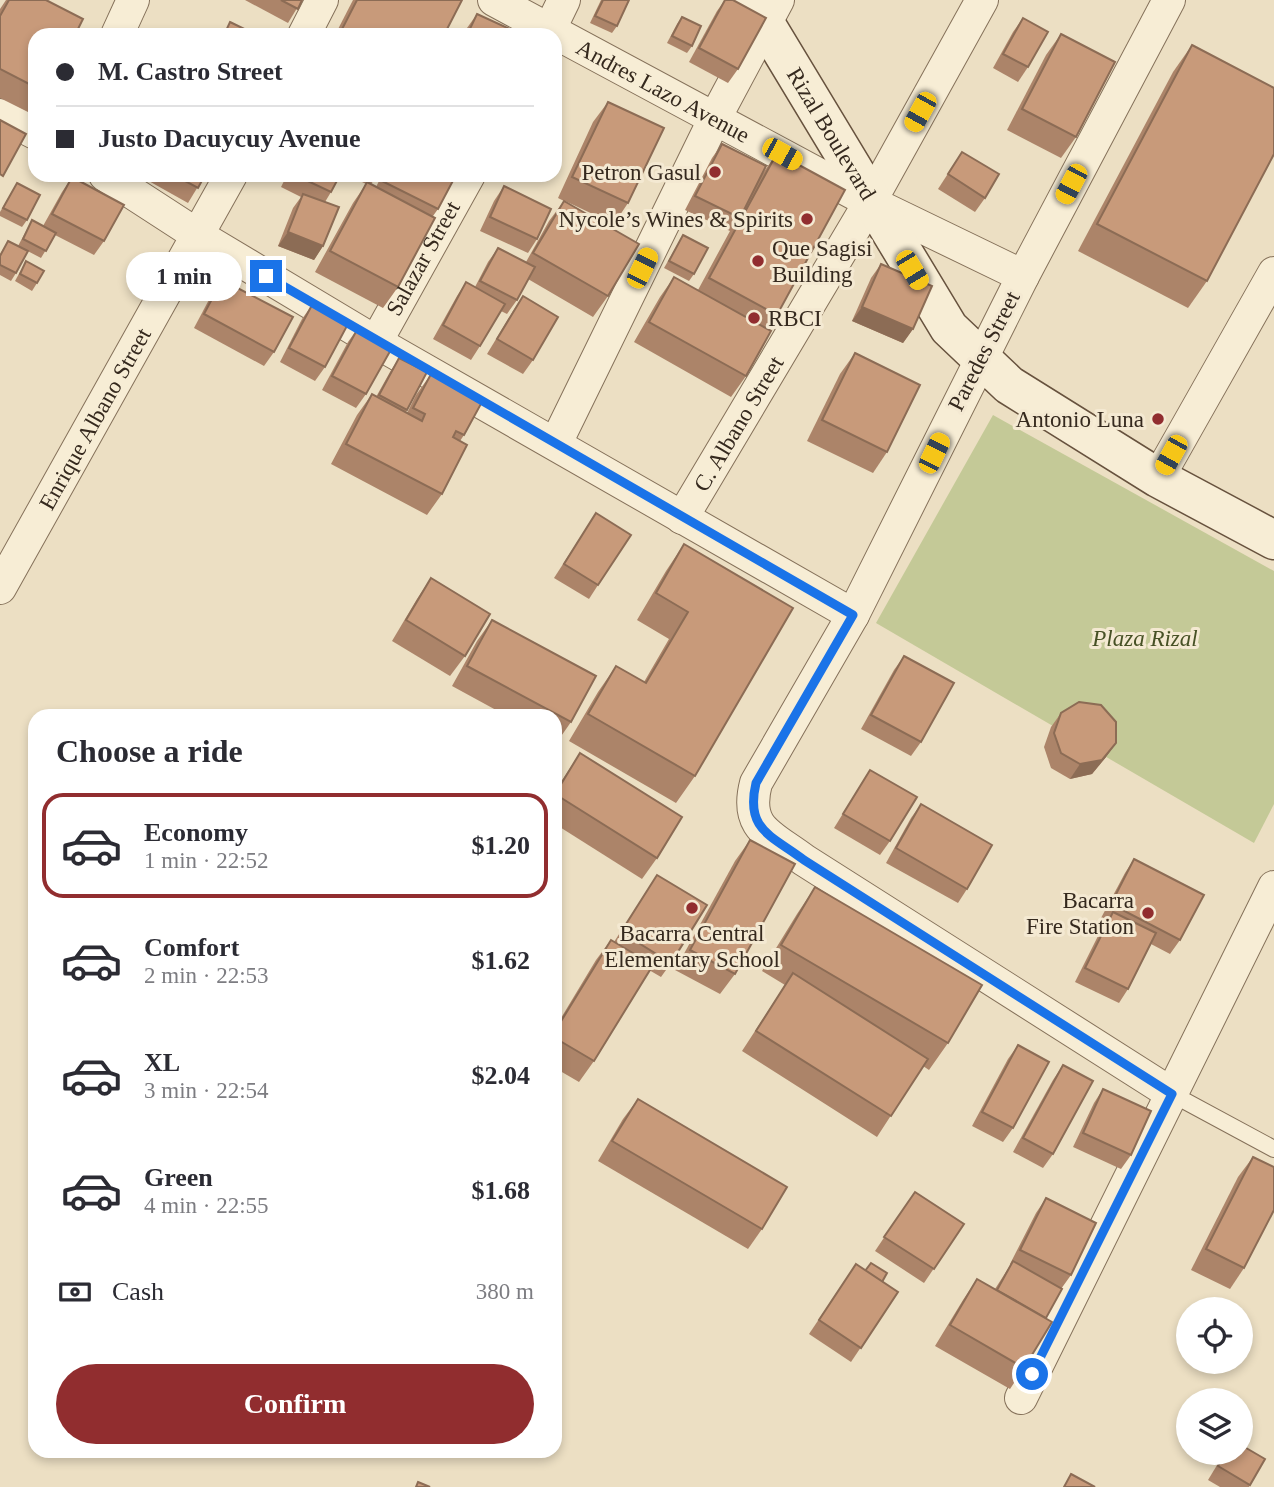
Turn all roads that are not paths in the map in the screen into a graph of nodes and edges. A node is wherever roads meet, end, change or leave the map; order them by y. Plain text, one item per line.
1 (134, 0) edge
2 (322, 0) edge
3 (494, 0) edge
4 (564, 0) edge
5 (982, 0) edge
6 (1168, 0) edge
7 (764, 9) edge
8 (120, 28) edge
9 (308, 28) edge
10 (542, 28) edge
11 (551, 28) edge
12 (562, 39) edge
13 (0, 115) edge
14 (715, 118) junction
15 (28, 129) edge
16 (116, 182) edge
17 (227, 182) edge
18 (465, 182) edge
19 (870, 202) junction
20 (199, 236) junction
21 (1274, 273) edge
22 (1023, 276) junction
23 (376, 342) junction
24 (980, 360) junction
25 (556, 443) junction
26 (1158, 478) junction
27 (682, 517) junction
28 (1274, 540) edge
29 (0, 588) edge
30 (853, 615) junction
31 (1274, 887) edge
32 (1172, 1094) junction
33 (1274, 1149) edge
34 (1021, 1398) dead end

1 - 8 street
2 - 9 street
3 - 10 street, Andres Lazo Avenue
4 - 11 street
5 - 19 street, C. Albano Street
6 - 22 street, Paredes Street
7 - 14 street
7 - 19 main road, Rizal Boulevard
12 - 14 street, Andres Lazo Avenue
13 - 15 street
14 - 19 street, Andres Lazo Avenue
14 - 25 street
16 - 20 street
17 - 20 street, Enrique Albano Street
18 - 23 street, Salazar Street
19 - 22 street, Andres Lazo Avenue
19 - 24 main road, Rizal Boulevard
19 - 27 street, C. Albano Street
20 - 23 street
20 - 29 street, Enrique Albano Street
21 - 26 street
22 - 24 street, Paredes Street
23 - 25 street
24 - 26 main road, Rizal Boulevard
24 - 30 street, Paredes Street
25 - 27 street
26 - 28 main road, Rizal Boulevard
27 - 30 street
30 - 32 street, Paredes Street
31 - 32 street
32 - 33 lane
32 - 34 street

